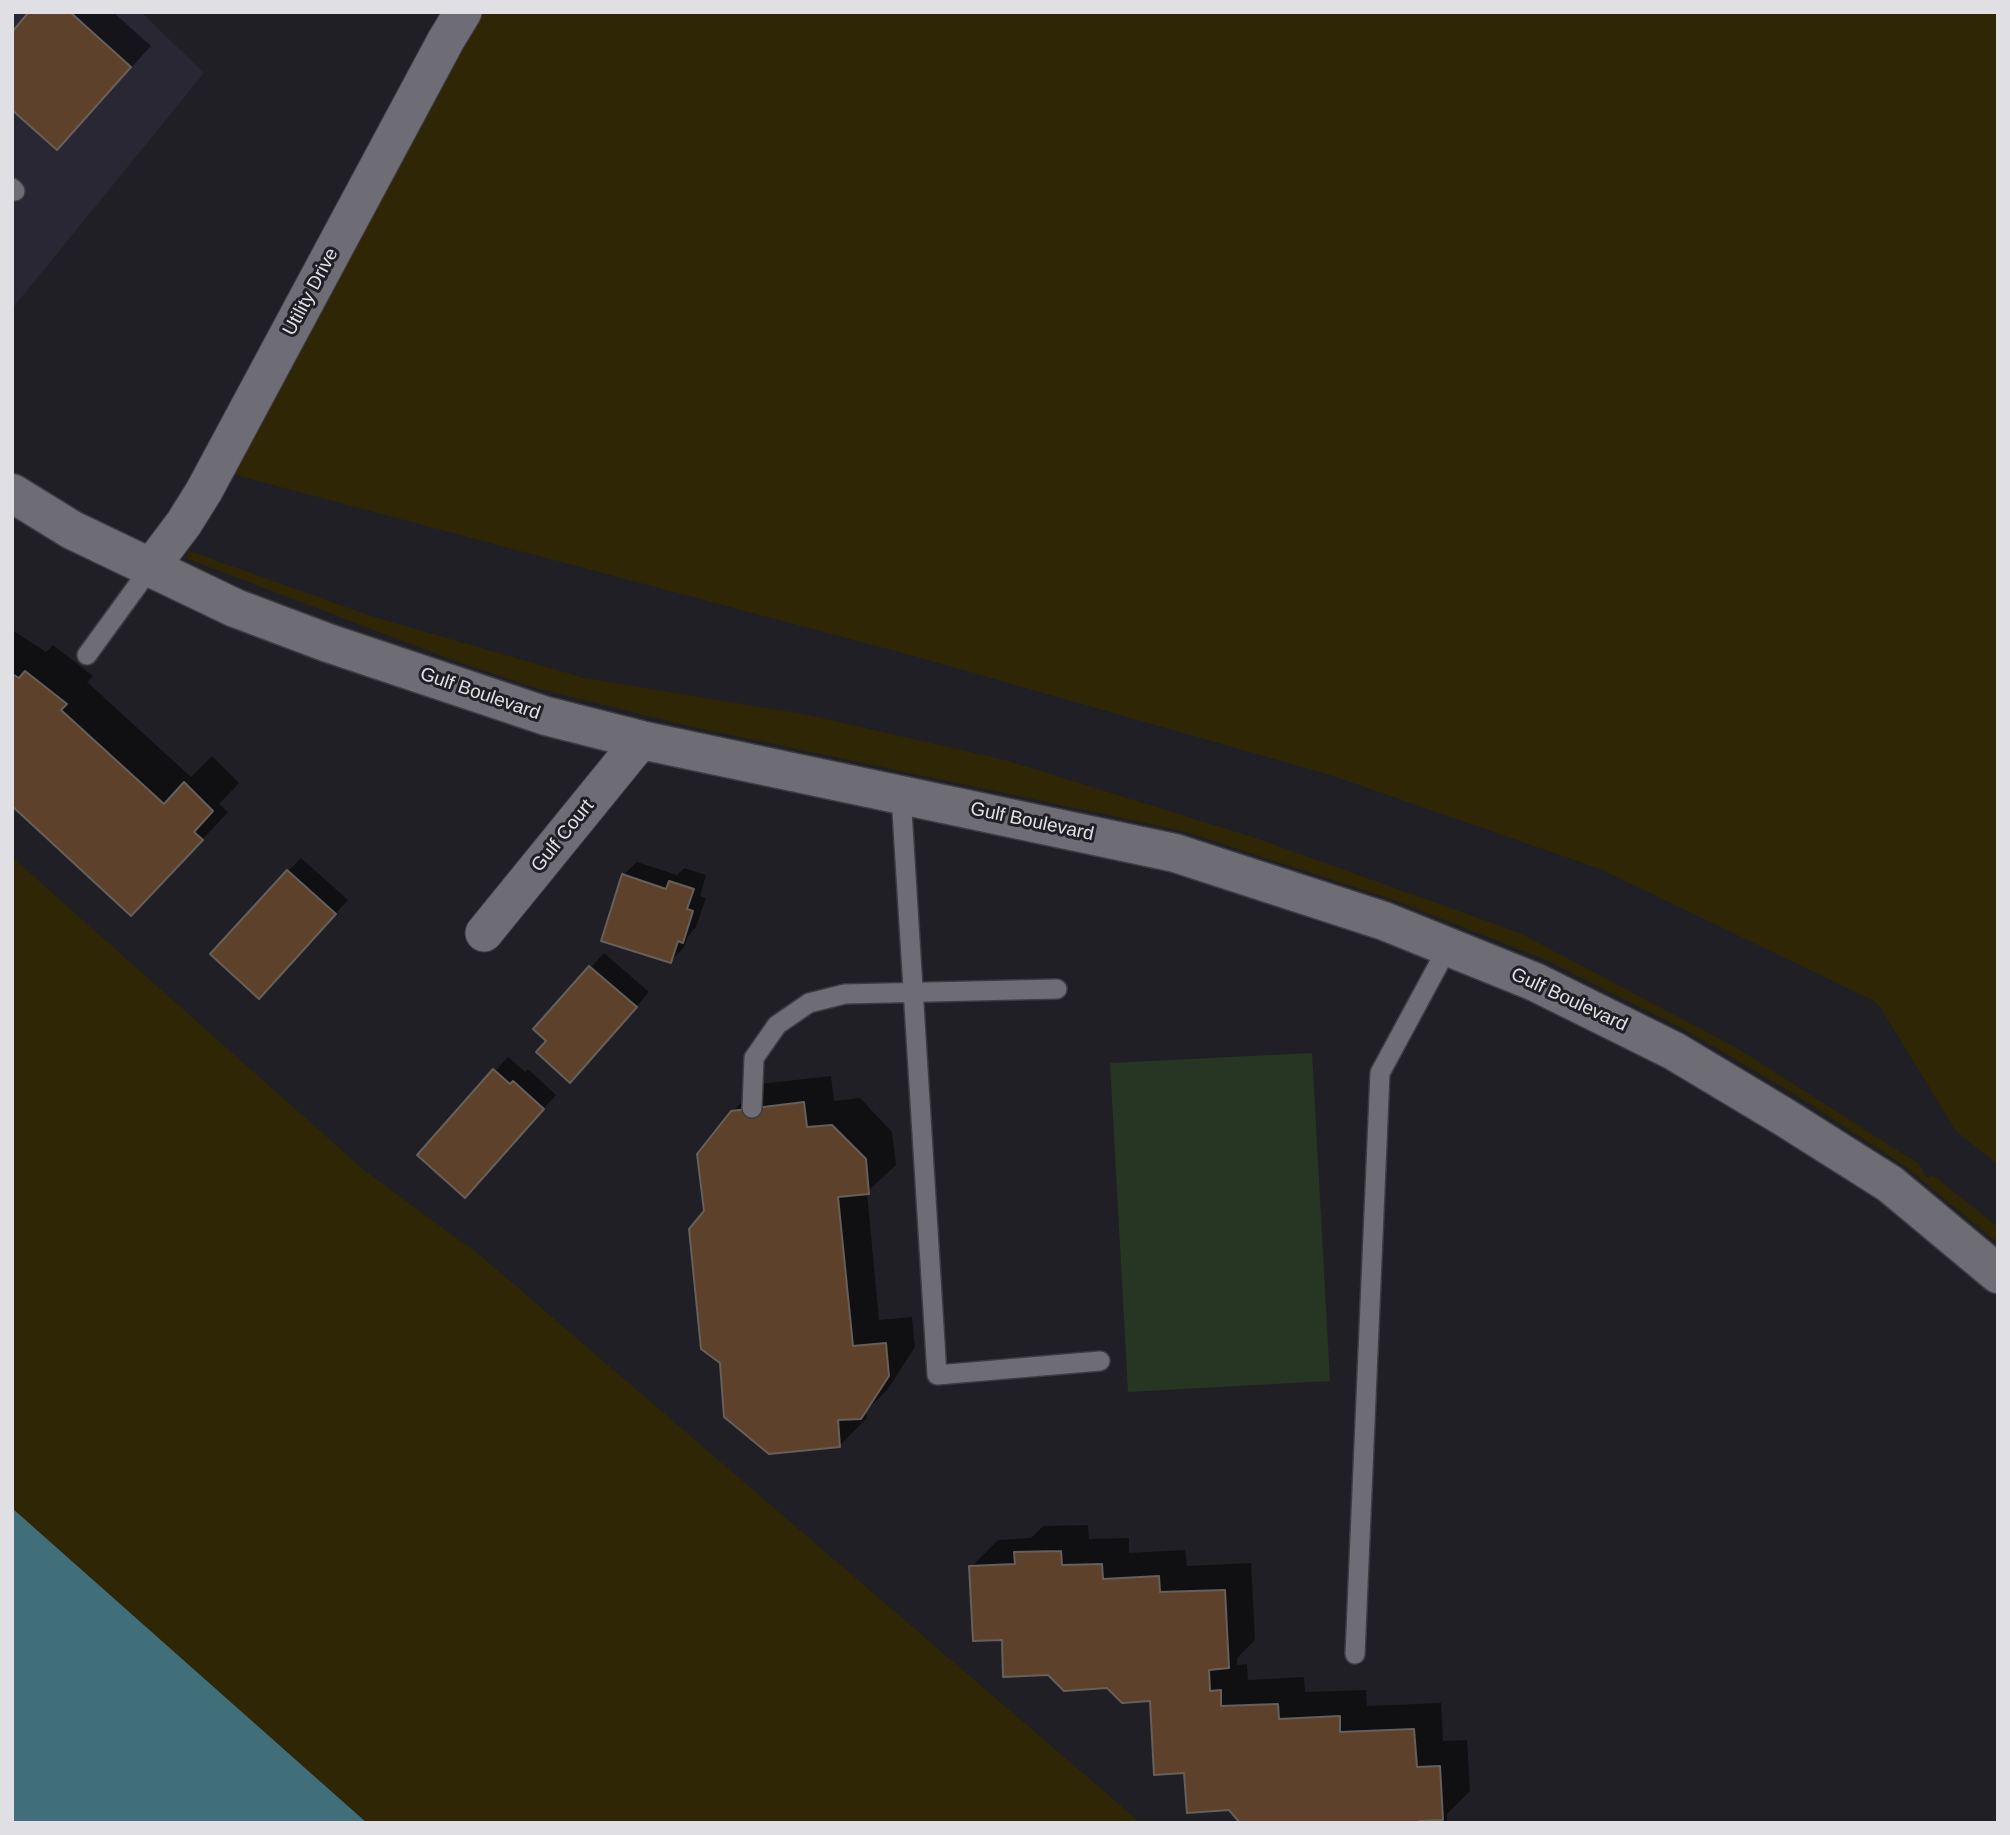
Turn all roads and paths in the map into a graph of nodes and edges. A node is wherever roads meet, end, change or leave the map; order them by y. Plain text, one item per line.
1 (463, 12) edge
2 (12, 494) edge
3 (150, 567) junction
4 (88, 655) dead end
5 (641, 740) junction
6 (901, 795) junction
7 (484, 933) dead end
8 (1448, 947) junction
9 (1057, 989) dead end
10 (913, 992) junction
11 (752, 1108) dead end
12 (1998, 1274) edge
13 (1100, 1361) dead end
14 (1355, 1654) dead end

1 - 3 street, Utility Drive
2 - 3 main road, Gulf Boulevard
3 - 4 lane
3 - 5 main road, Gulf Boulevard
5 - 6 main road, Gulf Boulevard
5 - 7 street, Gulf Court
6 - 8 main road, Gulf Boulevard
6 - 10 lane
8 - 12 main road, Gulf Boulevard
8 - 14 lane
9 - 10 lane
10 - 11 lane
10 - 13 lane

